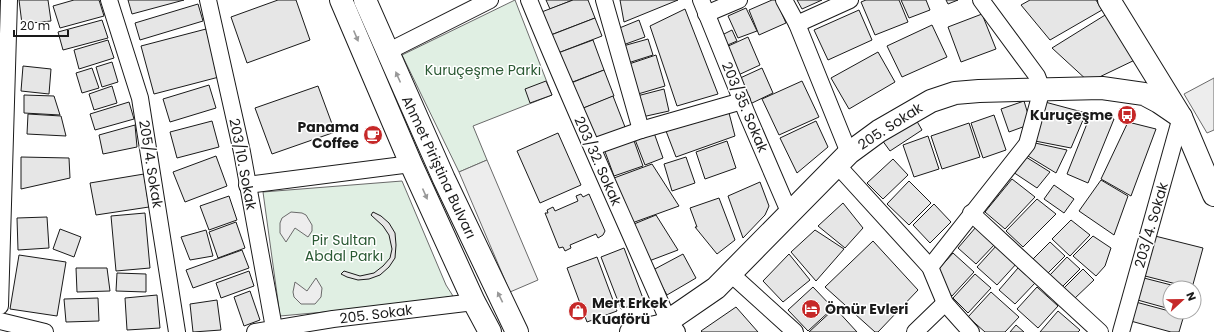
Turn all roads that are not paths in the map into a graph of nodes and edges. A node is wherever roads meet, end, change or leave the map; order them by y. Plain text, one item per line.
1 (9, 0) edge
2 (109, 0) edge
3 (208, 0) edge
4 (341, 0) edge
5 (365, 0) edge
6 (490, 0) edge
7 (529, 0) edge
8 (604, 0) edge
9 (739, 0) edge
10 (784, 0) edge
11 (850, 0) edge
12 (982, 0) edge
13 (1109, 0) edge
14 (703, 7) edge
15 (797, 24) junction
16 (387, 52) junction
17 (1042, 90) junction
18 (742, 101) junction
19 (1181, 117) junction
20 (641, 130) junction
21 (593, 147) junction
22 (844, 160) junction
23 (412, 164) junction
24 (247, 185) junction
25 (1214, 195) edge
26 (790, 214) junction
27 (971, 214) junction
28 (930, 267) junction
29 (731, 274) junction
30 (474, 302) junction
31 (945, 303) junction
32 (0, 306) edge
33 (0, 321) edge
34 (664, 327) edge
35 (274, 328) junction
36 (45, 332) edge
37 (177, 332) edge
38 (254, 332) edge
39 (490, 332) edge
40 (517, 332) edge
41 (631, 332) edge
42 (795, 332) edge
43 (914, 332) edge
44 (970, 332) edge
45 (1100, 332) edge
46 (1121, 332) edge

1 - 32 street
2 - 37 street, 205/4. Sokak
3 - 24 street, 203/10. Sokak
4 -> 23 main road, Ahmet Piriştina Bulvarı
5 - 16 main road, Ahmet Piriştina Bulvarı
6 - 16 street
7 - 21 street, 203/32. Sokak
8 - 20 street
9 - 14 street
10 - 15 street
11 - 15 street
12 - 17 street
13 - 19 main road
14 - 18 street, 203/35. Sokak
15 - 22 street
40 -> 16 main road, Ahmet Piriştina Bulvarı
17 - 19 main road, 205. Sokak
17 - 22 main road, 205. Sokak
17 - 27 street
18 - 20 street
18 - 26 street, 203/35. Sokak
19 - 25 main road
19 - 46 street, 203/4. Sokak
20 - 21 street
21 - 34 street, 203/32. Sokak
22 - 26 main road, 205. Sokak
22 - 28 street
23 - 24 street
23 -> 30 main road, Ahmet Piriştina Bulvarı
24 - 35 street, 203/10. Sokak
26 - 29 main road, 205. Sokak
27 - 28 street
27 - 45 street
28 - 31 street
29 - 34 main road, 205. Sokak
29 - 42 street
30 - 35 street, 205. Sokak
30 - 39 main road, Ahmet Piriştina Bulvarı
31 - 43 street
31 - 44 street
33 - 36 street
34 - 41 main road, 205. Sokak
35 - 38 street, 205. Sokak

